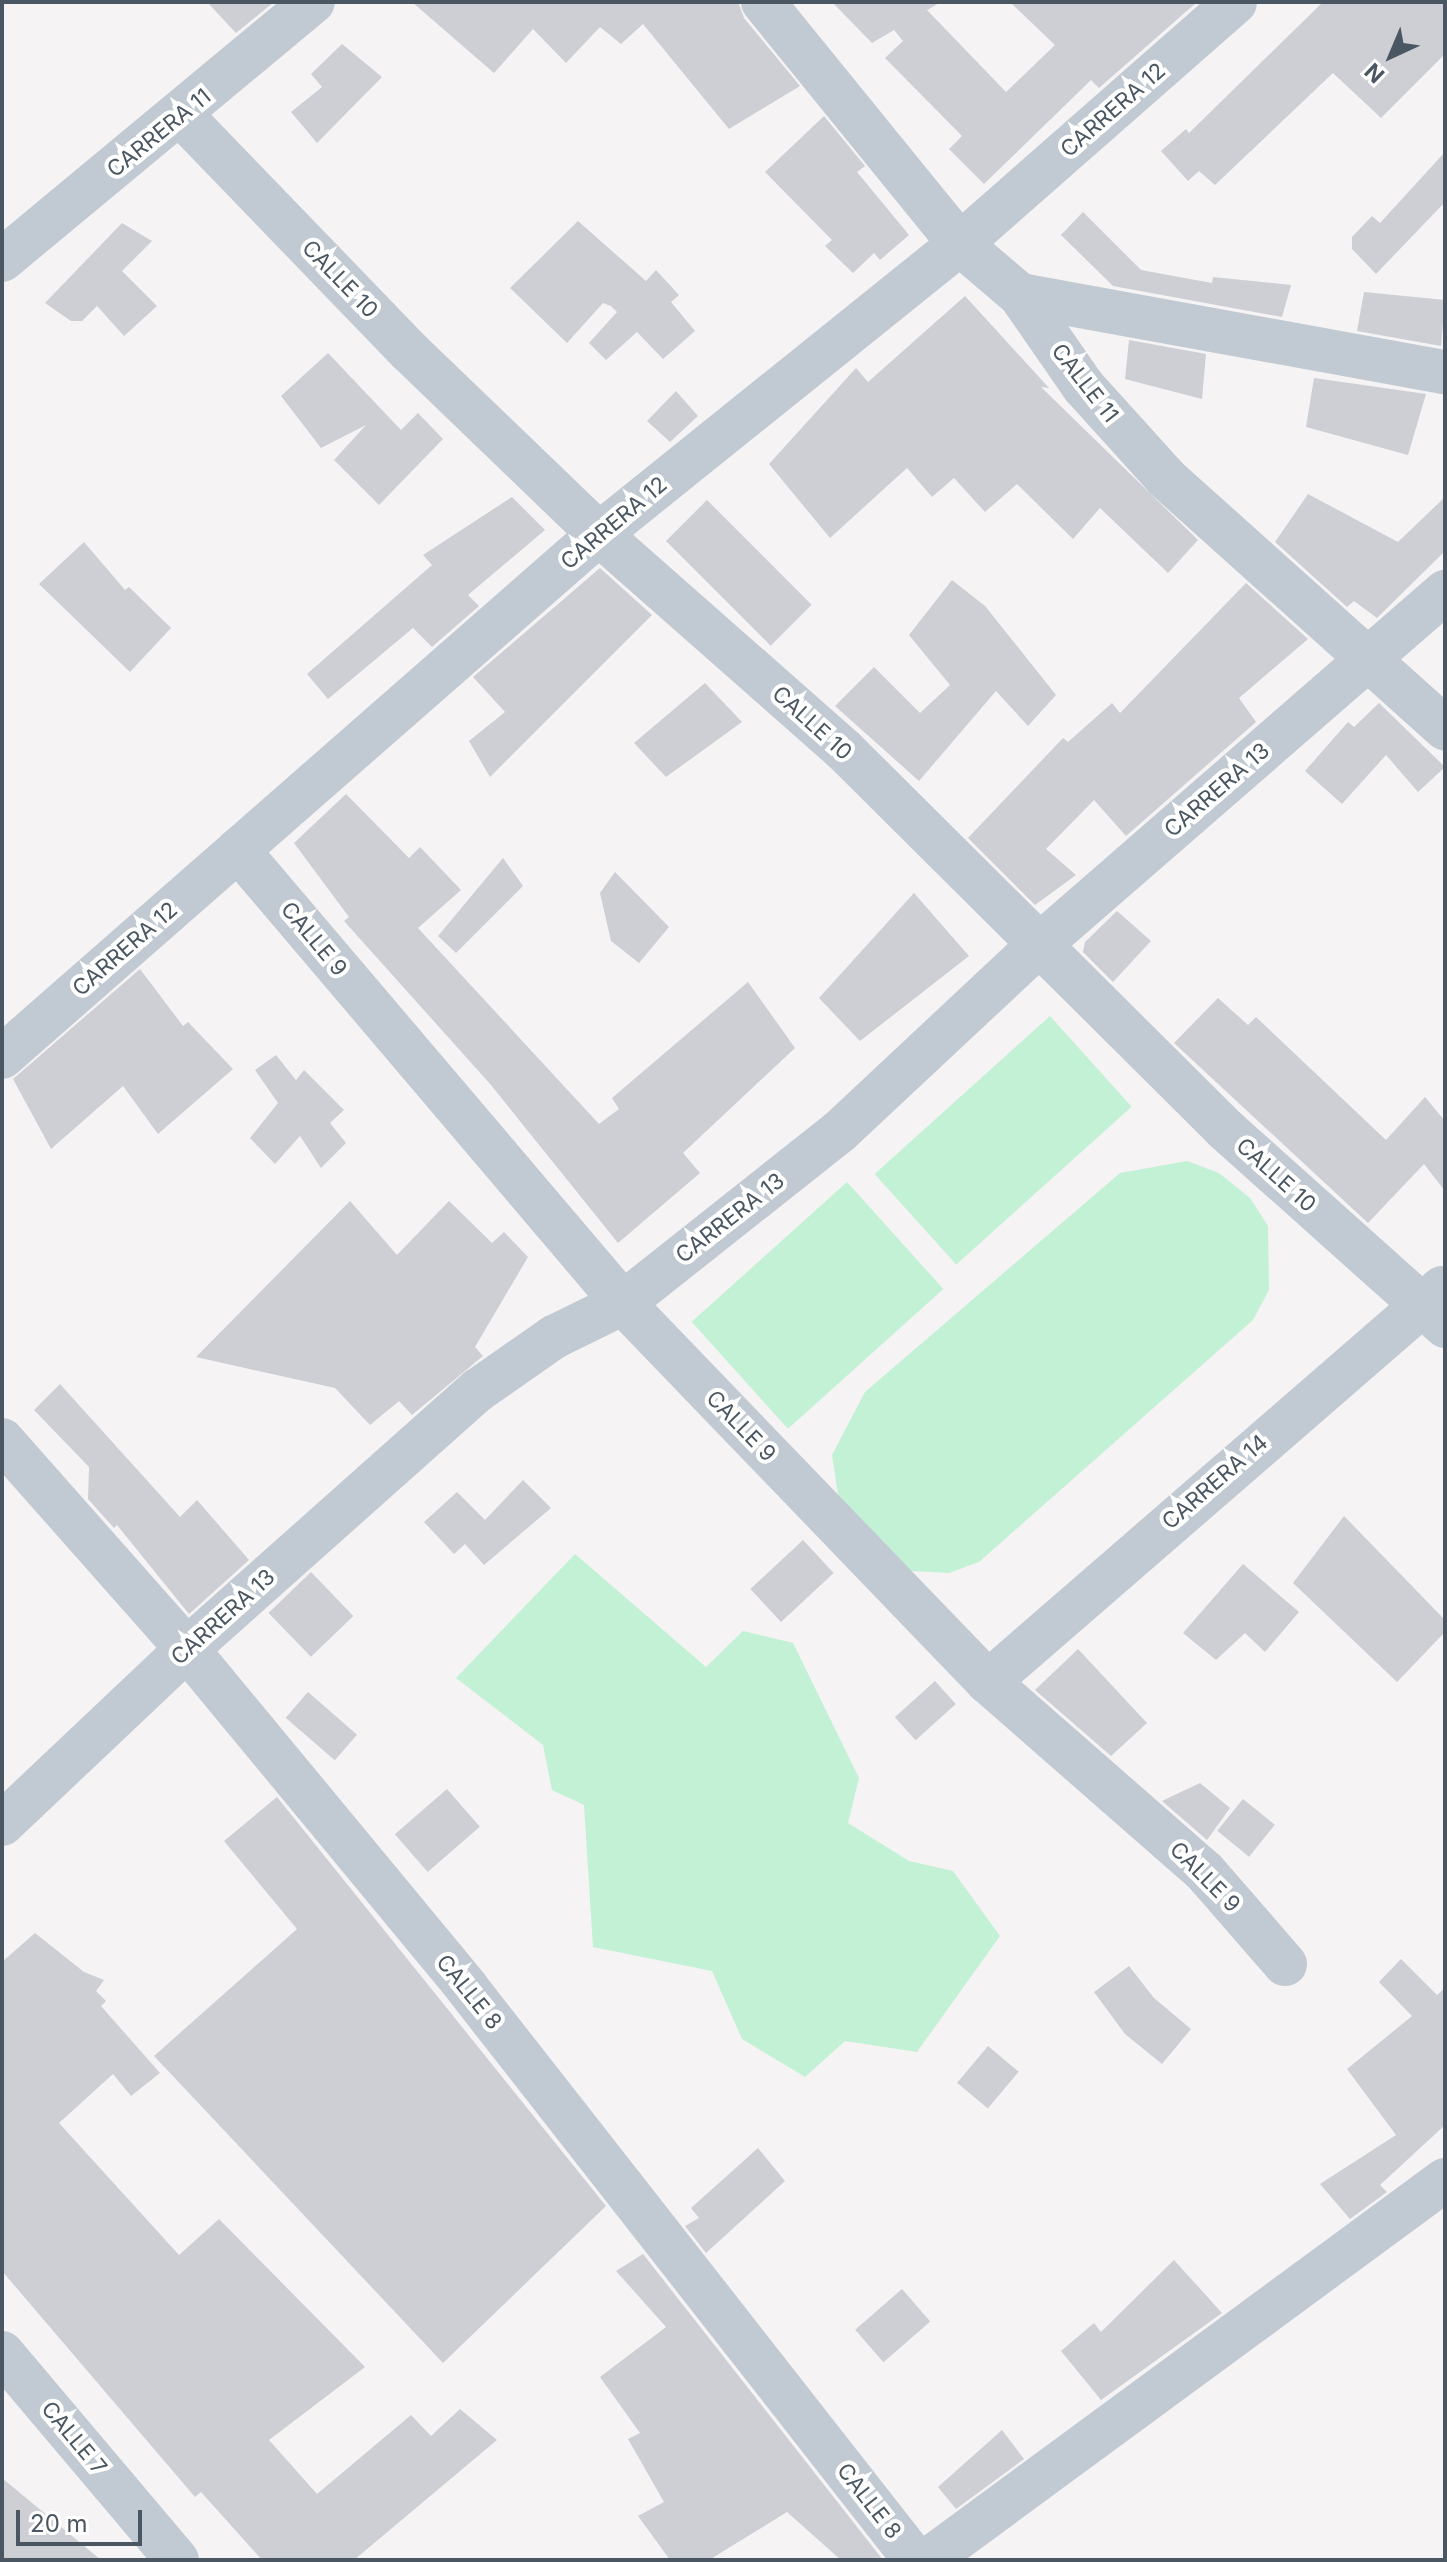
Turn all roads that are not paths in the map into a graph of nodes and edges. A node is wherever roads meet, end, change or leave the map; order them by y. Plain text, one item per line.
1 (313, 2) edge
2 (763, 2) edge
3 (1235, 2) edge
4 (182, 116) junction
5 (960, 244) junction
6 (2, 260) edge
7 (1020, 295) junction
8 (1445, 372) edge
9 (599, 534) junction
10 (1445, 592) edge
11 (1367, 660) junction
12 (1445, 728) edge
13 (238, 850) junction
14 (1037, 947) junction
15 (2, 1057) edge
16 (623, 1303) junction
17 (1437, 1305) edge
18 (2, 1440) edge
19 (187, 1649) junction
20 (988, 1682) junction
21 (2, 1824) edge
22 (1285, 1964) dead end
23 (1445, 2180) edge
24 (2, 2353) edge
25 (164, 2556) edge
26 (915, 2560) edge
27 (928, 2560) edge

1 - 4 street, CARRERA 11
2 - 5 street, CALLE 11
3 - 5 street, CARRERA 12
4 - 6 street, CARRERA 11
4 - 9 street, CALLE 10
5 - 7 street, CALLE 11
5 - 9 street, CARRERA 12
7 - 8 street
7 - 11 street, CALLE 11
9 - 13 street, CARRERA 12
9 - 14 street, CALLE 10
10 - 11 street, CARRERA 13
11 - 12 street, CALLE 11
11 - 14 street, CARRERA 13
13 - 15 street, CARRERA 12
13 - 16 street, CALLE 9
14 - 16 street, CARRERA 13
14 - 17 street, CALLE 10
16 - 19 street, CARRERA 13
16 - 20 street, CALLE 9
17 - 20 street, CARRERA 14
18 - 19 street, CALLE 8
19 - 21 street, CARRERA 13
19 - 26 street, CALLE 8
20 - 22 street, CALLE 9
23 - 27 street
24 - 25 street, CALLE 7

